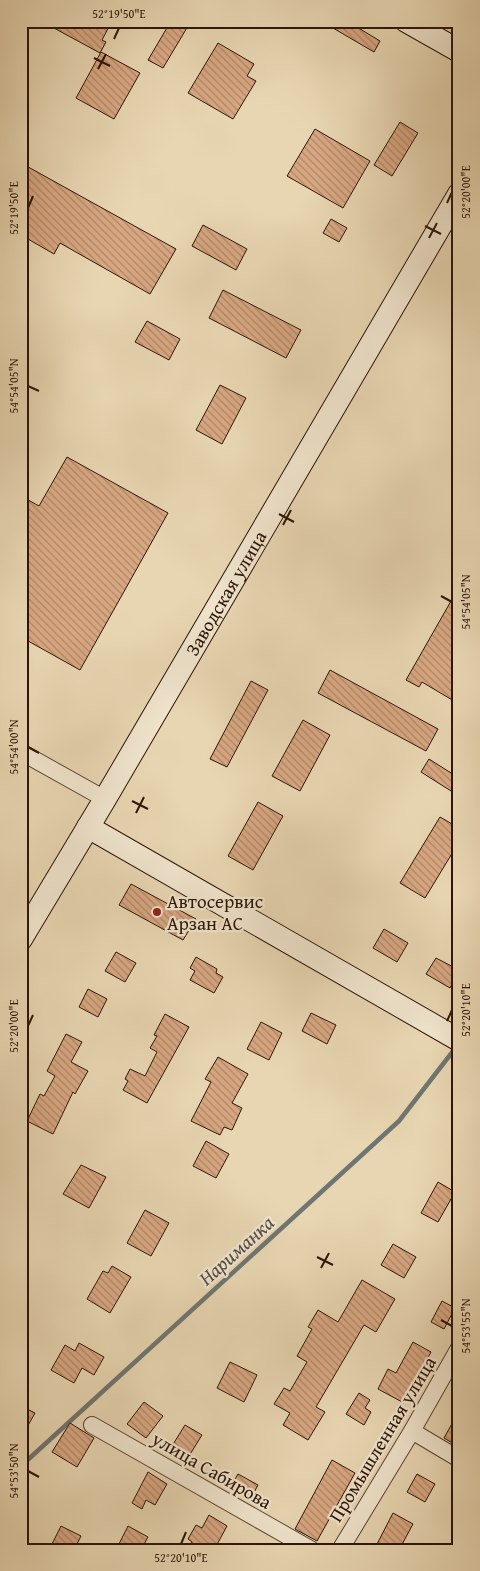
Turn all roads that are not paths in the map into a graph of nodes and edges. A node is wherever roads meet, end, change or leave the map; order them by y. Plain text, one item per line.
1 (406, 21) edge
2 (459, 51) edge
3 (459, 194) edge
4 (21, 752) edge
5 (105, 799) junction
6 (88, 827) junction
7 (21, 939) edge
8 (452, 1036) edge
9 (459, 1348) edge
10 (92, 1425) dead end
11 (412, 1431) junction
12 (459, 1459) edge
13 (312, 1550) edge
14 (340, 1550) edge

1 - 2 street
3 - 5 street, Заводская улица
4 - 5 street
5 - 6 street, Заводская улица
6 - 7 street, Заводская улица
6 - 8 street
9 - 11 street, Промышленная улица
10 - 13 street, улица Сабирова
11 - 12 street
11 - 14 street, Промышленная улица

